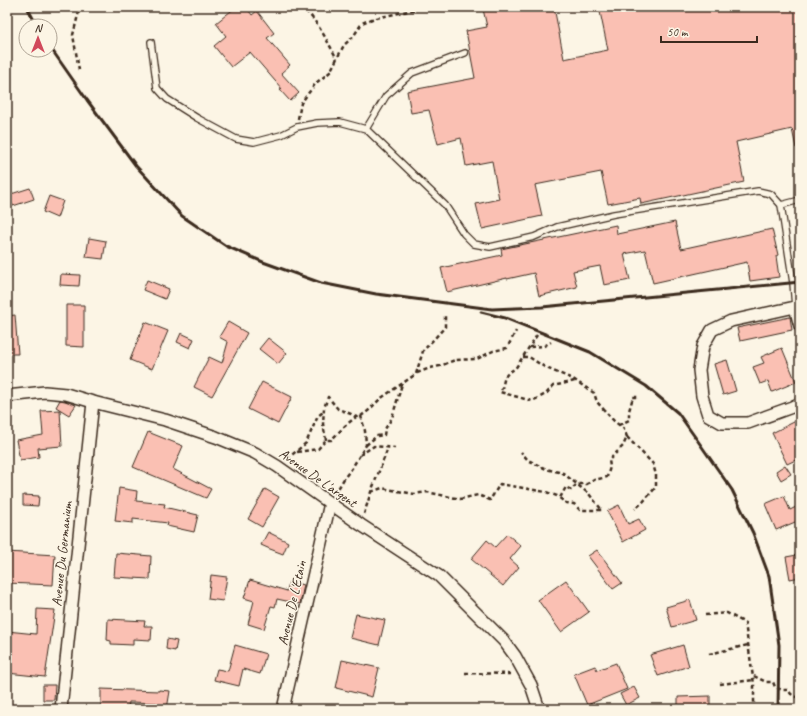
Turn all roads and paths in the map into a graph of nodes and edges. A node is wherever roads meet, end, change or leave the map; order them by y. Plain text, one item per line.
1 (80, 7) edge
2 (265, 7) edge
3 (282, 7) edge
4 (300, 7) edge
5 (426, 7) edge
6 (151, 42) dead end
7 (465, 53) dead end
8 (337, 59) junction
9 (78, 70) dead end
10 (297, 127) junction
11 (366, 129) junction
12 (800, 200) edge
13 (781, 205) junction
14 (795, 307) junction
15 (445, 316) dead end
16 (800, 326) edge
17 (516, 331) dead end
18 (537, 335) dead end
19 (551, 342) dead end
20 (529, 347) junction
21 (523, 357) junction
22 (416, 374) junction
23 (575, 381) junction
24 (402, 383) junction
25 (7, 396) edge
26 (639, 397) dead end
27 (94, 402) junction
28 (800, 404) edge
29 (324, 412) junction
30 (361, 416) junction
31 (356, 417) junction
32 (619, 425) junction
33 (627, 437) junction
34 (326, 440) junction
35 (366, 445) junction
36 (388, 448) junction
37 (395, 448) dead end
38 (521, 452) dead end
39 (360, 455) junction
40 (577, 484) junction
41 (371, 492) junction
42 (560, 498) junction
43 (330, 503) junction
44 (635, 509) dead end
45 (361, 525) junction
46 (705, 615) dead end
47 (748, 645) junction
48 (709, 654) dead end
49 (465, 673) dead end
50 (524, 674) junction
51 (753, 676) junction
52 (754, 680) junction
53 (720, 684) dead end
54 (800, 699) edge
55 (61, 709) edge
56 (283, 709) edge
57 (539, 709) edge
58 (754, 709) edge

1 - 9 path
2 - 3 path
4 - 8 path
5 - 8 path
6 - 10 lane
7 - 11 lane
8 - 10 path
10 - 11 lane
11 - 13 lane
12 - 13 lane
13 - 14 lane
14 - 16 street
14 - 28 street
15 - 22 path
17 - 22 path
18 - 20 path
19 - 20 path
20 - 21 path
21 - 23 path
21 - 23 path
22 - 24 path
23 - 32 path
24 - 30 path
24 - 35 path
25 - 27 street, Avenue De L'argent
26 - 32 path
27 - 43 street, Avenue De L'argent
27 - 55 street, Avenue Du Germanium
29 - 31 path
29 - 34 path
29 - 34 path
30 - 31 path
30 - 35 path
31 - 34 path
32 - 33 path
33 - 40 path
33 - 44 path
35 - 39 path
36 - 37 path
36 - 39 path
36 - 41 path
38 - 40 path
39 - 43 path
40 - 42 path
40 - 42 path
41 - 42 path
41 - 45 path
43 - 45 street, Avenue De L'argent
43 - 56 street, Avenue De L'Etain
45 - 50 street, Avenue De L'argent
46 - 47 path
47 - 48 path
47 - 51 path
49 - 50 path
50 - 57 street, Avenue De L'argent
51 - 52 path
51 - 54 path
52 - 53 path
52 - 58 path

